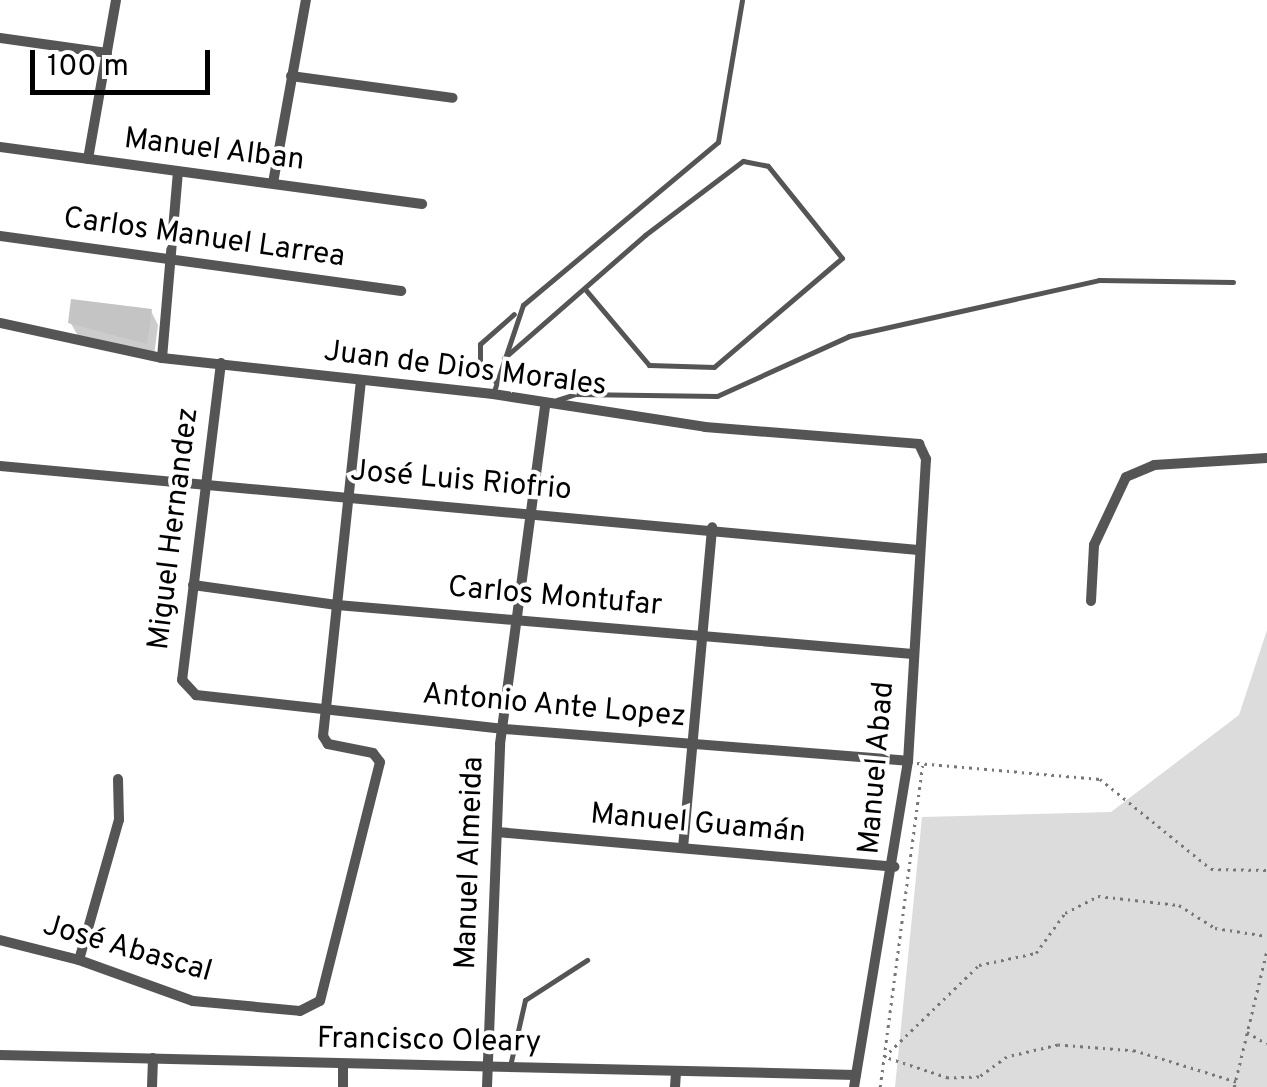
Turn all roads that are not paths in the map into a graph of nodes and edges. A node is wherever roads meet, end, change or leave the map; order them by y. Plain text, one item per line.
1 (116, 0) edge
2 (306, 0) edge
3 (742, 0) edge
4 (0, 38) edge
5 (106, 53) junction
6 (291, 76) junction
7 (453, 98) dead end
8 (0, 147) edge
9 (88, 159) junction
10 (178, 173) junction
11 (273, 183) junction
12 (422, 204) dead end
13 (0, 236) edge
14 (170, 259) junction
15 (1233, 282) dead end
16 (585, 289) junction
17 (401, 292) dead end
18 (517, 313) junction
19 (0, 323) edge
20 (162, 358) junction
21 (504, 358) junction
22 (221, 363) junction
23 (361, 381) junction
24 (495, 388) junction
25 (545, 404) junction
26 (924, 450) joint
27 (1267, 458) edge
28 (0, 466) edge
29 (202, 486) junction
30 (349, 496) junction
31 (530, 514) junction
32 (712, 527) junction
33 (918, 550) junction
34 (193, 584) junction
35 (1092, 602) dead end
36 (337, 605) junction
37 (520, 618) junction
38 (702, 636) junction
39 (912, 654) junction
40 (196, 695) joint
41 (326, 710) junction
42 (504, 729) junction
43 (692, 746) junction
44 (908, 761) junction
45 (118, 779) dead end
46 (497, 832) junction
47 (683, 848) junction
48 (894, 867) junction
49 (0, 940) edge
50 (78, 960) junction
51 (587, 960) dead end
52 (0, 1056) edge
53 (153, 1058) junction
54 (343, 1066) junction
55 (488, 1069) junction
56 (510, 1069) junction
57 (676, 1071) junction
58 (856, 1081) edge
59 (152, 1087) edge
60 (343, 1087) edge
61 (488, 1087) edge
62 (675, 1087) edge

1 - 5 street
2 - 6 street
3 - 18 lane
4 - 5 street
5 - 9 street
6 - 7 street
6 - 11 street
8 - 9 street, Manuel Alban
9 - 10 street, Manuel Alban
10 - 11 street, Manuel Alban
10 - 14 street
11 - 12 street, Manuel Alban
13 - 14 street, Carlos Manuel Larrea
14 - 17 street, Carlos Manuel Larrea
14 - 20 street
15 - 25 lane
16 - 16 lane
16 - 21 lane
18 - 21 lane
18 - 24 lane
19 - 20 street, Juan de Dios Morales
20 - 22 street, Juan de Dios Morales
21 - 24 lane
22 - 23 street, Juan de Dios Morales
22 - 29 street, Miguel Hernandez
23 - 24 street, Juan de Dios Morales
23 - 30 street
24 - 25 street, Juan de Dios Morales
25 - 26 street, Juan de Dios Morales
25 - 31 street, Manuel Almeida
26 - 33 street, Manuel Abad
27 - 35 street
28 - 29 street, José Luis Riofrio
29 - 30 street, José Luis Riofrio
29 - 34 street, Miguel Hernandez
30 - 31 street, José Luis Riofrio
30 - 36 street
31 - 32 street, José Luis Riofrio
31 - 37 street, Manuel Almeida
32 - 33 street, José Luis Riofrio
32 - 38 street
33 - 39 street, Manuel Abad
34 - 36 street, Carlos Montufar
34 - 40 street, Miguel Hernandez
36 - 37 street, Carlos Montufar
36 - 41 street
37 - 38 street, Carlos Montufar
37 - 42 street, Manuel Almeida
38 - 39 street, Carlos Montufar
38 - 43 street
39 - 44 street, Manuel Abad
40 - 41 street, Antonio Ante Lopez
41 - 42 street, Antonio Ante Lopez
41 - 50 street, José Abascal
42 - 43 street, Antonio Ante Lopez
42 - 46 street, Manuel Almeida
43 - 44 street, Antonio Ante Lopez
43 - 47 street
44 - 48 street, Manuel Abad
45 - 50 street
46 - 47 street, Manuel Guamán
46 - 55 street, Manuel Almeida
47 - 48 street, Manuel Guamán
48 - 58 street, Manuel Abad
49 - 50 street, José Abascal
51 - 56 lane
52 - 53 street, Francisco Oleary
53 - 54 street, Francisco Oleary
53 - 59 street
54 - 55 street, Francisco Oleary
54 - 60 street
55 - 56 street, Francisco Oleary
55 - 61 street, Manuel Almeida
56 - 57 street, Francisco Oleary
57 - 58 street, Francisco Oleary
57 - 62 street

